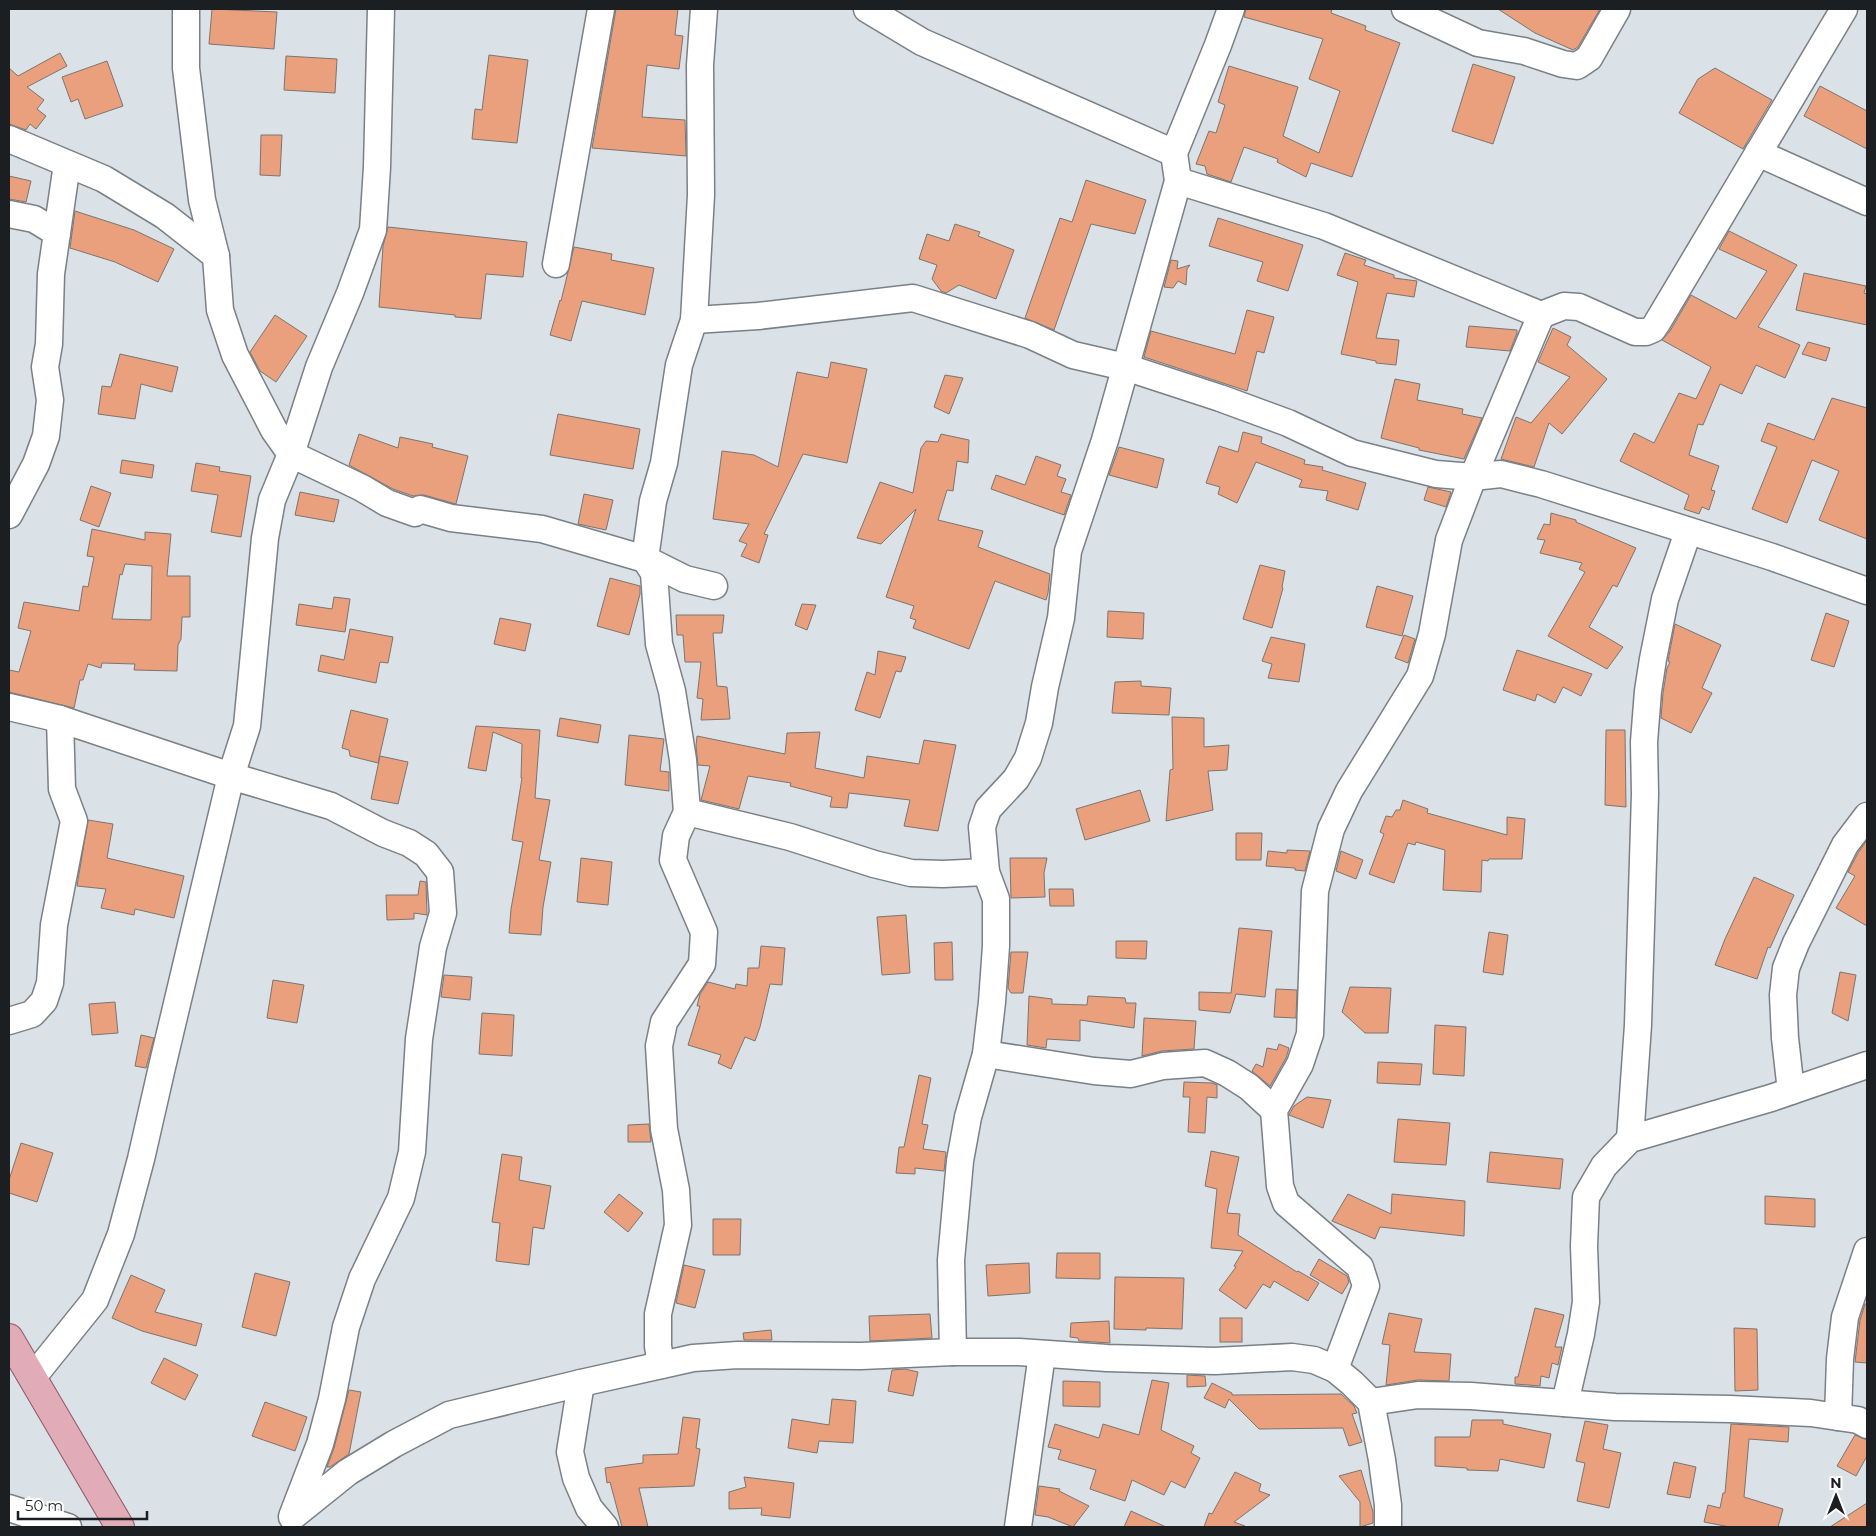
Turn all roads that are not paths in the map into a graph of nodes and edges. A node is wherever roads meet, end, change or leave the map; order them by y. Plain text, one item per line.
1 (186, 9) edge
2 (381, 9) edge
3 (601, 9) edge
4 (704, 9) edge
5 (866, 9) edge
6 (1231, 9) edge
7 (1405, 9) edge
8 (1617, 9) edge
9 (1844, 9) edge
10 (9, 139) edge
11 (1174, 153) junction
12 (1758, 153) junction
13 (67, 164) junction
14 (1178, 181) junction
15 (1867, 202) edge
16 (9, 214) edge
17 (59, 223) junction
18 (216, 256) junction
19 (556, 264) dead end
20 (1541, 315) junction
21 (694, 320) junction
22 (1125, 367) junction
23 (291, 454) junction
24 (1473, 477) junction
25 (9, 515) edge
26 (1688, 532) junction
27 (645, 558) junction
28 (714, 586) dead end
29 (1867, 591) edge
30 (9, 707) edge
31 (60, 719) junction
32 (231, 776) junction
33 (687, 812) junction
34 (1867, 816) edge
35 (986, 872) junction
36 (9, 1021) edge
37 (986, 1054) junction
38 (1867, 1066) edge
39 (1790, 1091) junction
40 (1274, 1110) junction
41 (1630, 1139) junction
42 (1867, 1251) edge
43 (9, 1338) edge
44 (953, 1352) junction
45 (1042, 1354) junction
46 (661, 1365) junction
47 (1336, 1369) junction
48 (33, 1377) junction
49 (581, 1383) junction
50 (1371, 1402) junction
51 (1564, 1404) junction
52 (1838, 1417) junction
53 (1867, 1424) edge
54 (11, 1514) edge
55 (288, 1522) edge
56 (68, 1527) edge
57 (120, 1527) edge
58 (605, 1527) edge
59 (1018, 1527) edge
60 (1388, 1527) edge

1 - 18 street
2 - 23 street
3 - 19 street
4 - 21 street
5 - 11 street
6 - 11 street
7 - 8 street
9 - 12 street
10 - 13 street
11 - 14 street
12 - 15 street
12 - 20 street
13 - 17 street
13 - 18 street
14 - 20 street
14 - 22 street
16 - 17 street
17 - 25 street
18 - 23 street
20 - 24 street
21 - 22 street
21 - 27 street
22 - 24 street
22 - 35 street
23 - 27 street
23 - 32 street
24 - 26 street
24 - 40 street
26 - 29 street
26 - 41 street
27 - 28 street
27 - 33 street
30 - 31 street
31 - 32 street
31 - 36 street
32 - 48 street
32 - 55 street
33 - 35 street
33 - 46 street
34 - 39 street
35 - 37 street
37 - 40 street
37 - 44 street
38 - 39 street
39 - 41 street
40 - 47 street
41 - 51 street
42 - 52 street
43 - 48 main road
44 - 45 street
44 - 46 street
45 - 47 street
45 - 59 street
46 - 49 street
47 - 50 street
48 - 57 main road
49 - 55 street
49 - 58 street
50 - 51 street
50 - 60 street
51 - 52 street
52 - 53 street
54 - 56 street

